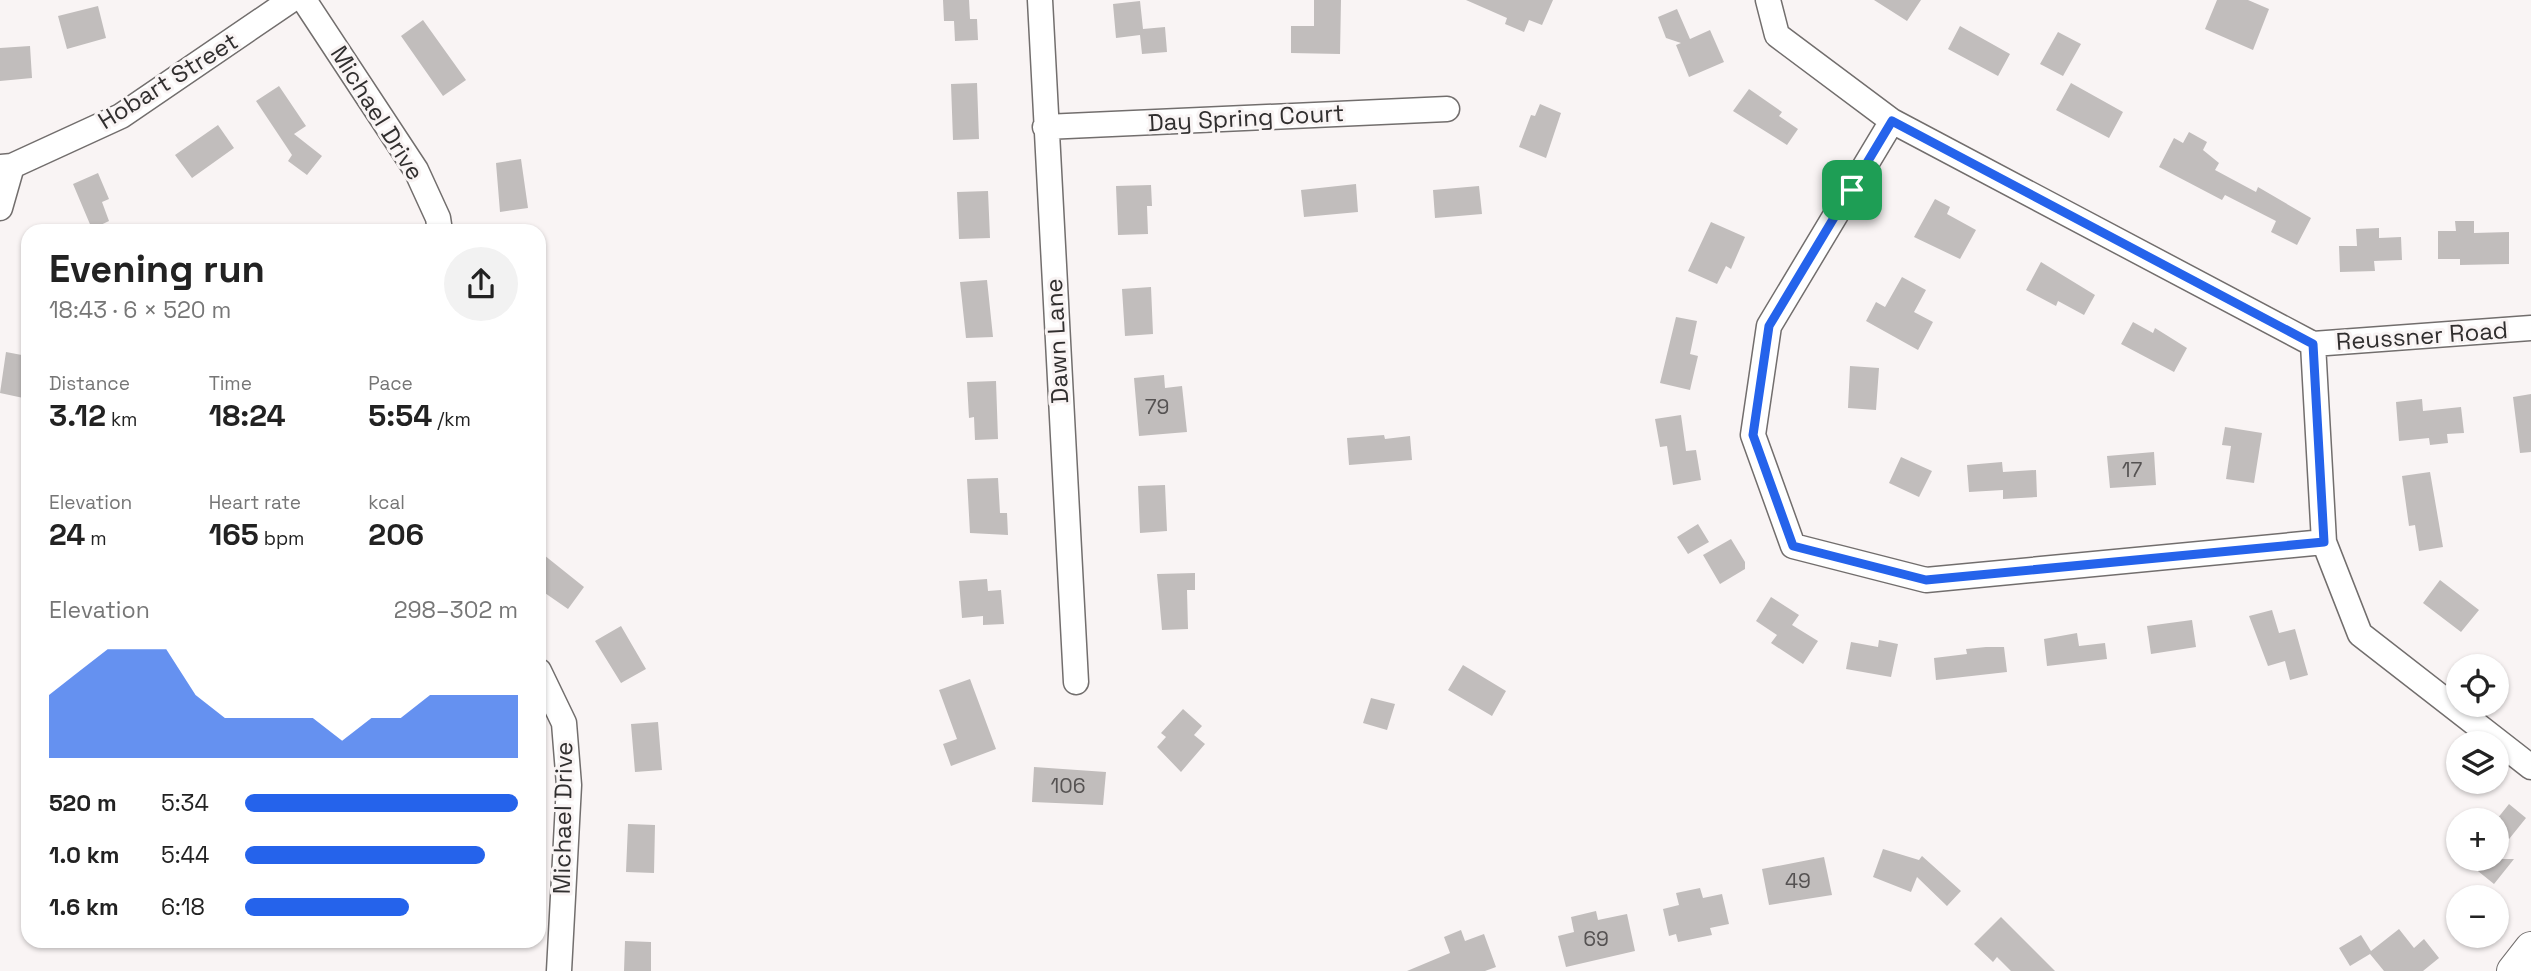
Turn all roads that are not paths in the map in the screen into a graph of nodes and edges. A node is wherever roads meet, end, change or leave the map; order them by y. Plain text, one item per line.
1 (292, 0) edge
2 (304, 0) edge
3 (1040, 0) edge
4 (1768, 0) edge
5 (1447, 109) dead end
6 (1892, 121) junction
7 (1045, 127) junction
8 (6, 167) edge
9 (0, 208) edge
10 (439, 224) edge
11 (2531, 328) edge
12 (2313, 344) junction
13 (2324, 542) junction
14 (1076, 682) dead end
15 (546, 686) edge
16 (2531, 767) edge
17 (2531, 948) edge
18 (559, 971) edge
19 (2514, 971) edge

1 - 8 street, Hobart Street
2 - 10 street, Michael Drive
3 - 7 street, Dawn Lane
4 - 6 street
5 - 7 street, Day Spring Court
6 - 12 street
6 - 13 street
7 - 14 street, Dawn Lane
8 - 9 street
11 - 12 street, Reussner Road
12 - 13 street
13 - 16 street
15 - 18 street, Michael Drive
17 - 19 street

